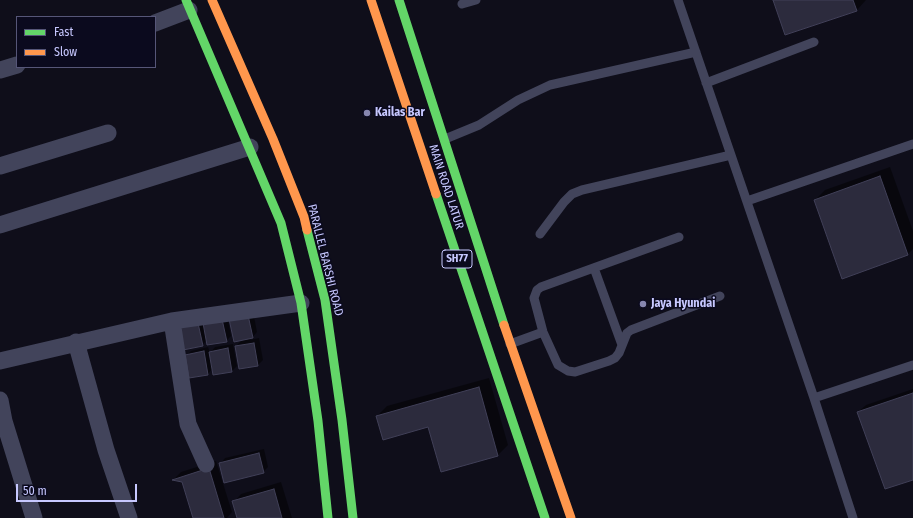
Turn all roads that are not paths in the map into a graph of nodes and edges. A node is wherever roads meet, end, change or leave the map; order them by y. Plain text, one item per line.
1 (212, 0) edge
2 (370, 0) edge
3 (398, 0) edge
4 (476, 0) edge
5 (678, 0) edge
6 (462, 4) dead end
7 (188, 5) edge
8 (156, 22) edge
9 (814, 42) dead end
10 (696, 52) junction
11 (16, 65) edge
12 (0, 70) edge
13 (706, 83) junction
14 (108, 132) dead end
15 (445, 139) junction
16 (913, 144) edge
17 (250, 147) junction
18 (731, 155) junction
19 (0, 166) edge
20 (746, 201) junction
21 (0, 225) edge
22 (540, 234) dead end
23 (679, 237) dead end
24 (594, 268) junction
25 (720, 296) dead end
26 (301, 303) junction
27 (172, 321) junction
28 (543, 332) junction
29 (76, 342) junction
30 (510, 344) junction
31 (622, 345) junction
32 (0, 361) edge
33 (913, 365) edge
34 (814, 398) junction
35 (0, 400) edge
36 (2, 422) edge
37 (206, 464) dead end
38 (34, 518) edge
39 (129, 518) edge
40 (328, 518) edge
41 (353, 518) edge
42 (545, 518) edge
43 (571, 518) edge
44 (853, 518) edge

1 - 41 main road, PARALLEL BARSHI ROAD
2 - 42 main road, MAIN ROAD LATUR / SH77
3 - 15 main road, MAIN ROAD LATUR / SH77
4 - 6 lane
5 - 10 lane
7 - 8 street
7 - 17 main road
9 - 13 lane
10 - 13 lane
10 - 15 lane
11 - 12 street
13 - 18 lane
14 - 19 street
15 - 30 main road, MAIN ROAD LATUR / SH77
16 - 20 lane
17 - 21 street
17 - 26 main road
18 - 20 lane
18 - 22 lane
20 - 34 lane
23 - 24 lane
24 - 28 lane
24 - 31 lane
25 - 31 lane
26 - 27 street
26 - 40 main road
27 - 29 street
27 - 37 street
28 - 30 lane
28 - 31 lane
29 - 32 street
29 - 39 street
30 - 43 main road, MAIN ROAD LATUR / SH77
33 - 34 lane
34 - 44 lane
35 - 36 street
36 - 38 street

